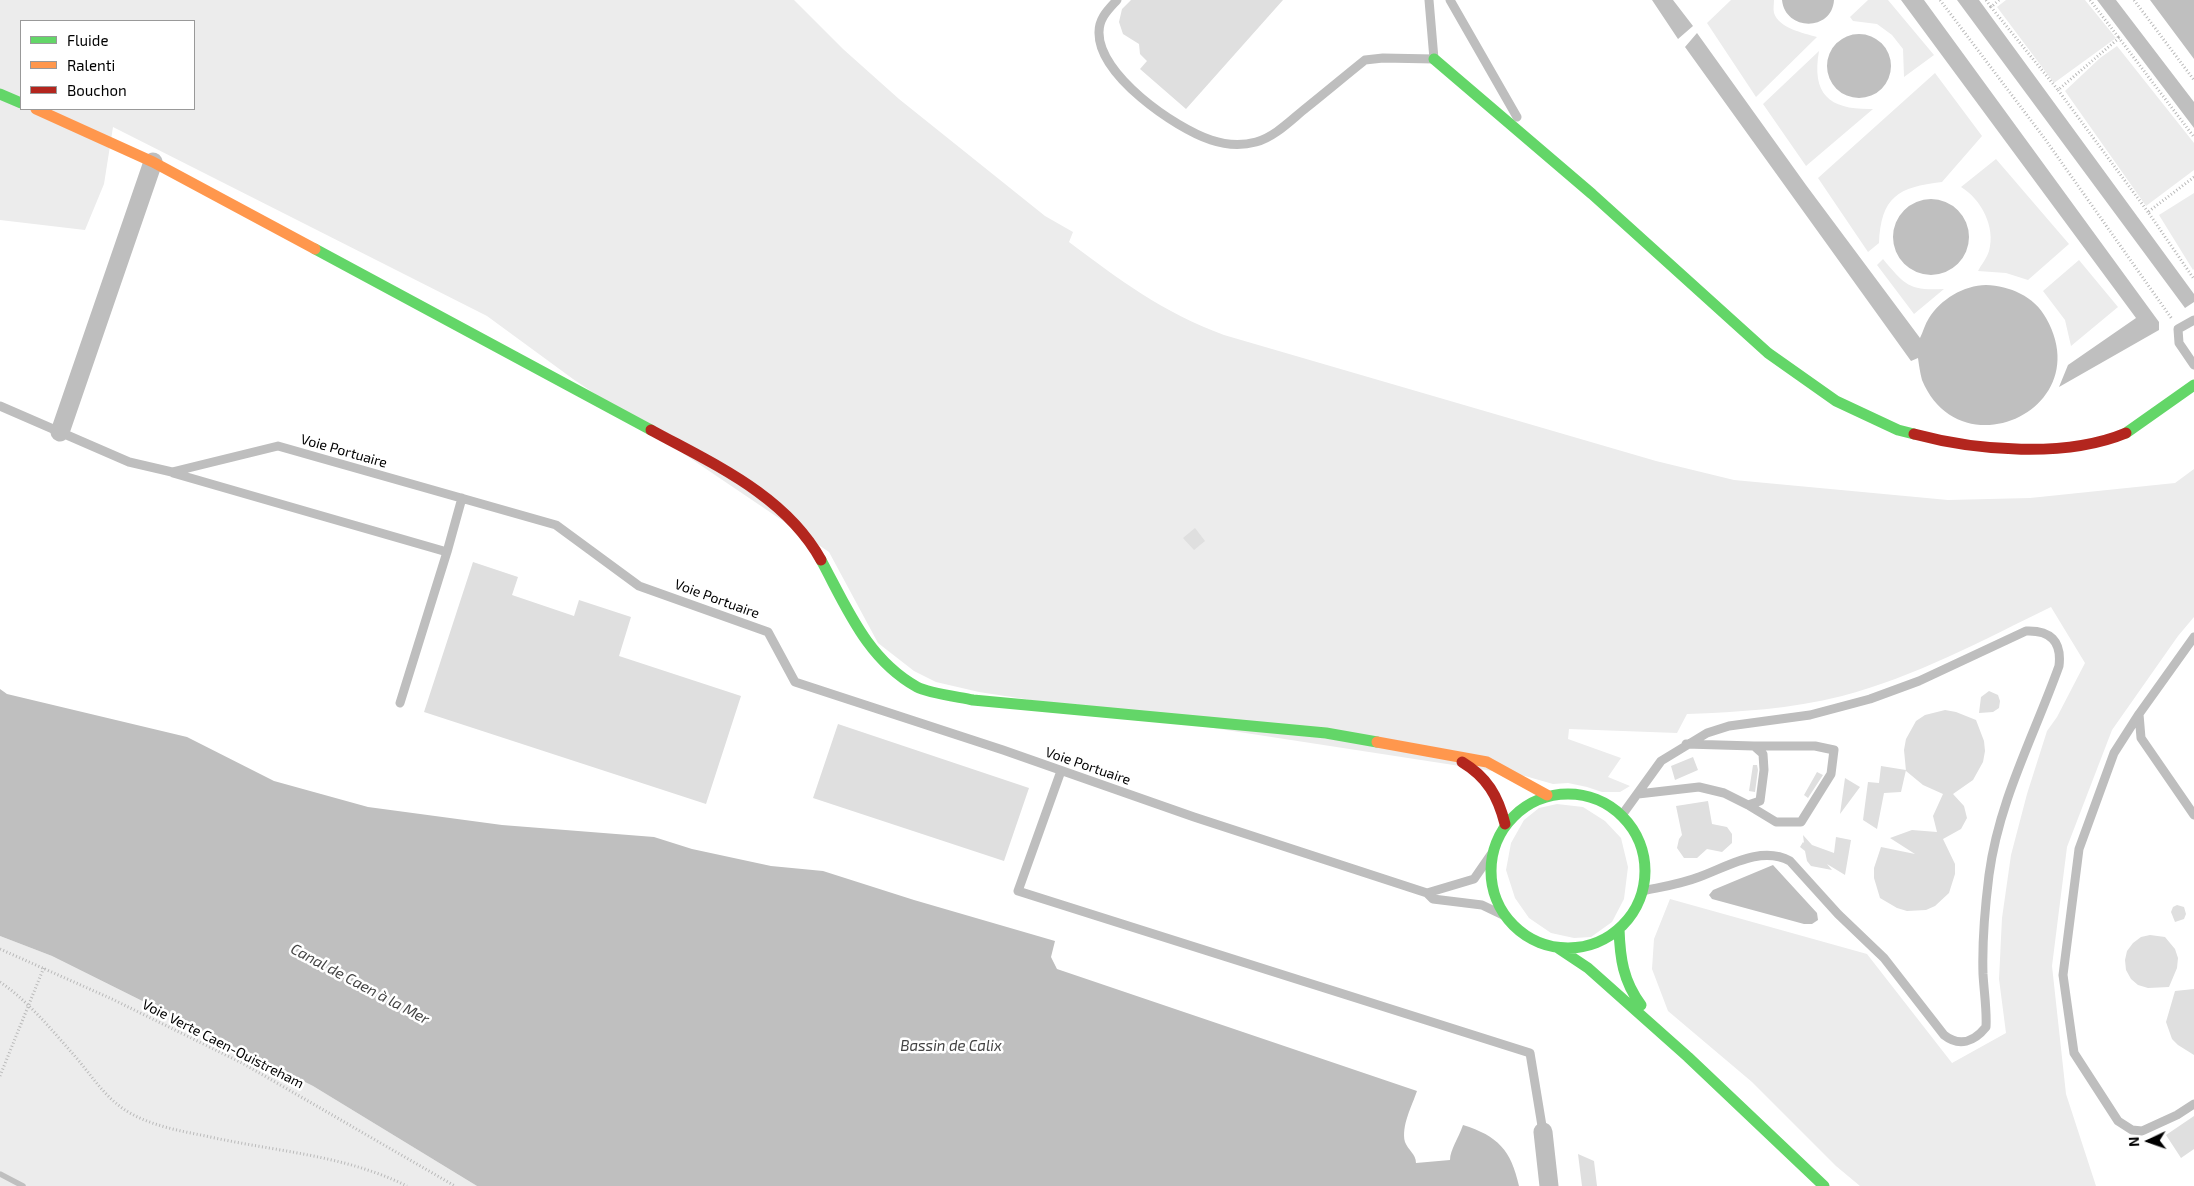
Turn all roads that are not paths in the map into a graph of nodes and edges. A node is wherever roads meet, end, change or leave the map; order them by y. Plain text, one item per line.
1 (1117, 0) edge
2 (1429, 0) edge
3 (1450, 0) edge
4 (1434, 59) junction
5 (0, 94) edge
6 (20, 103) edge
7 (38, 110) edge
8 (1532, 144) junction
9 (154, 162) junction
10 (2194, 320) edge
11 (2194, 365) edge
12 (2194, 385) edge
13 (0, 406) edge
14 (60, 432) junction
15 (172, 472) junction
16 (462, 498) junction
17 (447, 552) junction
18 (2194, 637) edge
19 (400, 703) dead end
20 (2139, 714) junction
21 (1686, 744) junction
22 (1754, 746) junction
23 (1446, 754) junction
24 (1061, 771) junction
25 (1638, 794) junction
26 (1547, 796) junction
27 (1748, 805) junction
28 (1622, 815) junction
29 (2194, 815) edge
30 (1505, 824) junction
31 (1492, 853) junction
32 (1643, 891) junction
33 (1427, 893) junction
34 (1505, 916) junction
35 (1619, 929) junction
36 (1558, 948) junction
37 (1688, 1057) junction
38 (2194, 1104) edge
39 (1543, 1132) joint
40 (1550, 1186) edge
41 (1824, 1186) edge

1 - 4 lane
2 - 4 lane
3 - 8 lane
4 - 8 street
5 - 6 street
7 - 9 street
8 - 12 street
9 - 14 street
9 - 23 street
10 - 11 lane
13 - 14 lane, Voie Portuaire
14 - 15 lane, Voie Portuaire
15 - 16 lane, Voie Portuaire
15 - 17 lane
16 - 17 lane
16 - 24 lane, Voie Portuaire
17 - 19 lane
18 - 20 lane
20 - 29 lane
20 - 38 lane
21 - 22 lane
21 - 25 lane
21 - 32 lane
22 - 27 lane
22 - 27 lane
23 - 26 street
23 - 30 street
24 - 33 lane, Voie Portuaire
24 - 39 lane
25 - 27 lane
25 - 28 lane
26 - 28 street
26 - 30 street
28 - 32 street
30 - 31 street
31 - 33 lane
31 - 34 street
32 - 35 street
33 - 34 lane, Voie Portuaire
34 - 36 street
35 - 36 street
35 - 37 street
36 - 37 street
37 - 41 street
39 - 40 street

